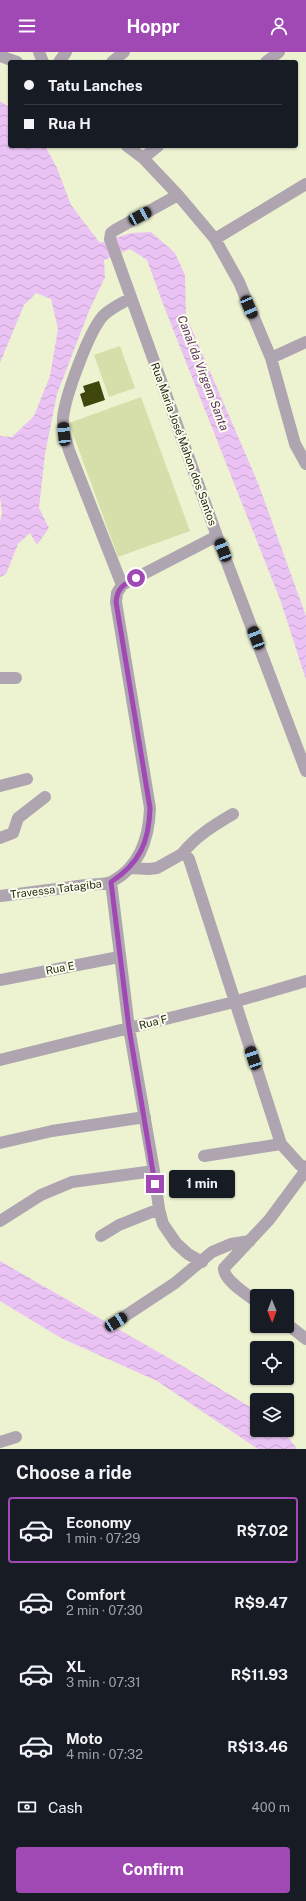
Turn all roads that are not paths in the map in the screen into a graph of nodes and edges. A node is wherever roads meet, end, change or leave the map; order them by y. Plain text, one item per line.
1 (124, 52) edge
2 (279, 52) edge
3 (0, 56) edge
4 (11, 60) edge
5 (114, 60) edge
6 (269, 60) edge
7 (130, 148) edge
8 (156, 148) edge
9 (143, 158) junction
10 (306, 184) edge
11 (178, 195) junction
12 (215, 239) junction
13 (131, 298) junction
14 (306, 342) edge
15 (271, 358) junction
16 (304, 458) edge
17 (217, 536) junction
18 (122, 585) junction
19 (0, 678) edge
20 (16, 678) dead end
21 (306, 771) edge
22 (27, 779) dead end
23 (0, 786) edge
24 (45, 797) dead end
25 (233, 814) dead end
26 (0, 838) edge
27 (182, 854) junction
28 (130, 868) junction
29 (111, 882) junction
30 (0, 896) edge
31 (119, 957) junction
32 (0, 980) edge
33 (306, 981) edge
34 (234, 1002) junction
35 (129, 1028) junction
36 (0, 1060) edge
37 (145, 1117) junction
38 (0, 1143) edge
39 (281, 1144) junction
40 (204, 1156) dead end
41 (306, 1167) edge
42 (306, 1170) edge
43 (154, 1171) junction
44 (159, 1209) junction
45 (0, 1221) edge
46 (101, 1236) dead end
47 (250, 1241) junction
48 (202, 1262) junction
49 (250, 1296) edge
50 (116, 1322) dead end
51 (294, 1330) edge
52 (306, 1339) edge
53 (16, 1437) dead end
54 (0, 1442) edge

1 - 5 street
2 - 6 street
3 - 4 street
7 - 9 street
8 - 9 street
9 - 11 street
10 - 12 street
11 - 12 street
11 - 13 street, Rua Maria José Mahon dos Santos
12 - 15 street
13 - 17 street, Rua Maria José Mahon dos Santos
13 - 18 street
14 - 15 street
15 - 16 street
17 - 18 street
17 - 21 street, Rua Maria José Mahon dos Santos
18 - 28 street
19 - 20 street
22 - 23 street
24 - 26 street
25 - 27 street
27 - 28 street
27 - 34 street
28 - 29 street
29 - 30 street, Travessa Tatagiba
29 - 31 street
31 - 32 street, Rua E
31 - 35 street
33 - 34 street, Rua F
34 - 35 street, Rua F
34 - 39 street
35 - 36 street, Rua F
35 - 37 street
37 - 38 street
37 - 43 street
39 - 40 street
39 - 41 street
42 - 47 street
43 - 44 street
43 - 45 street
44 - 46 street
44 - 48 street
47 - 48 street
47 - 49 street
48 - 50 street
51 - 52 street
53 - 54 street

